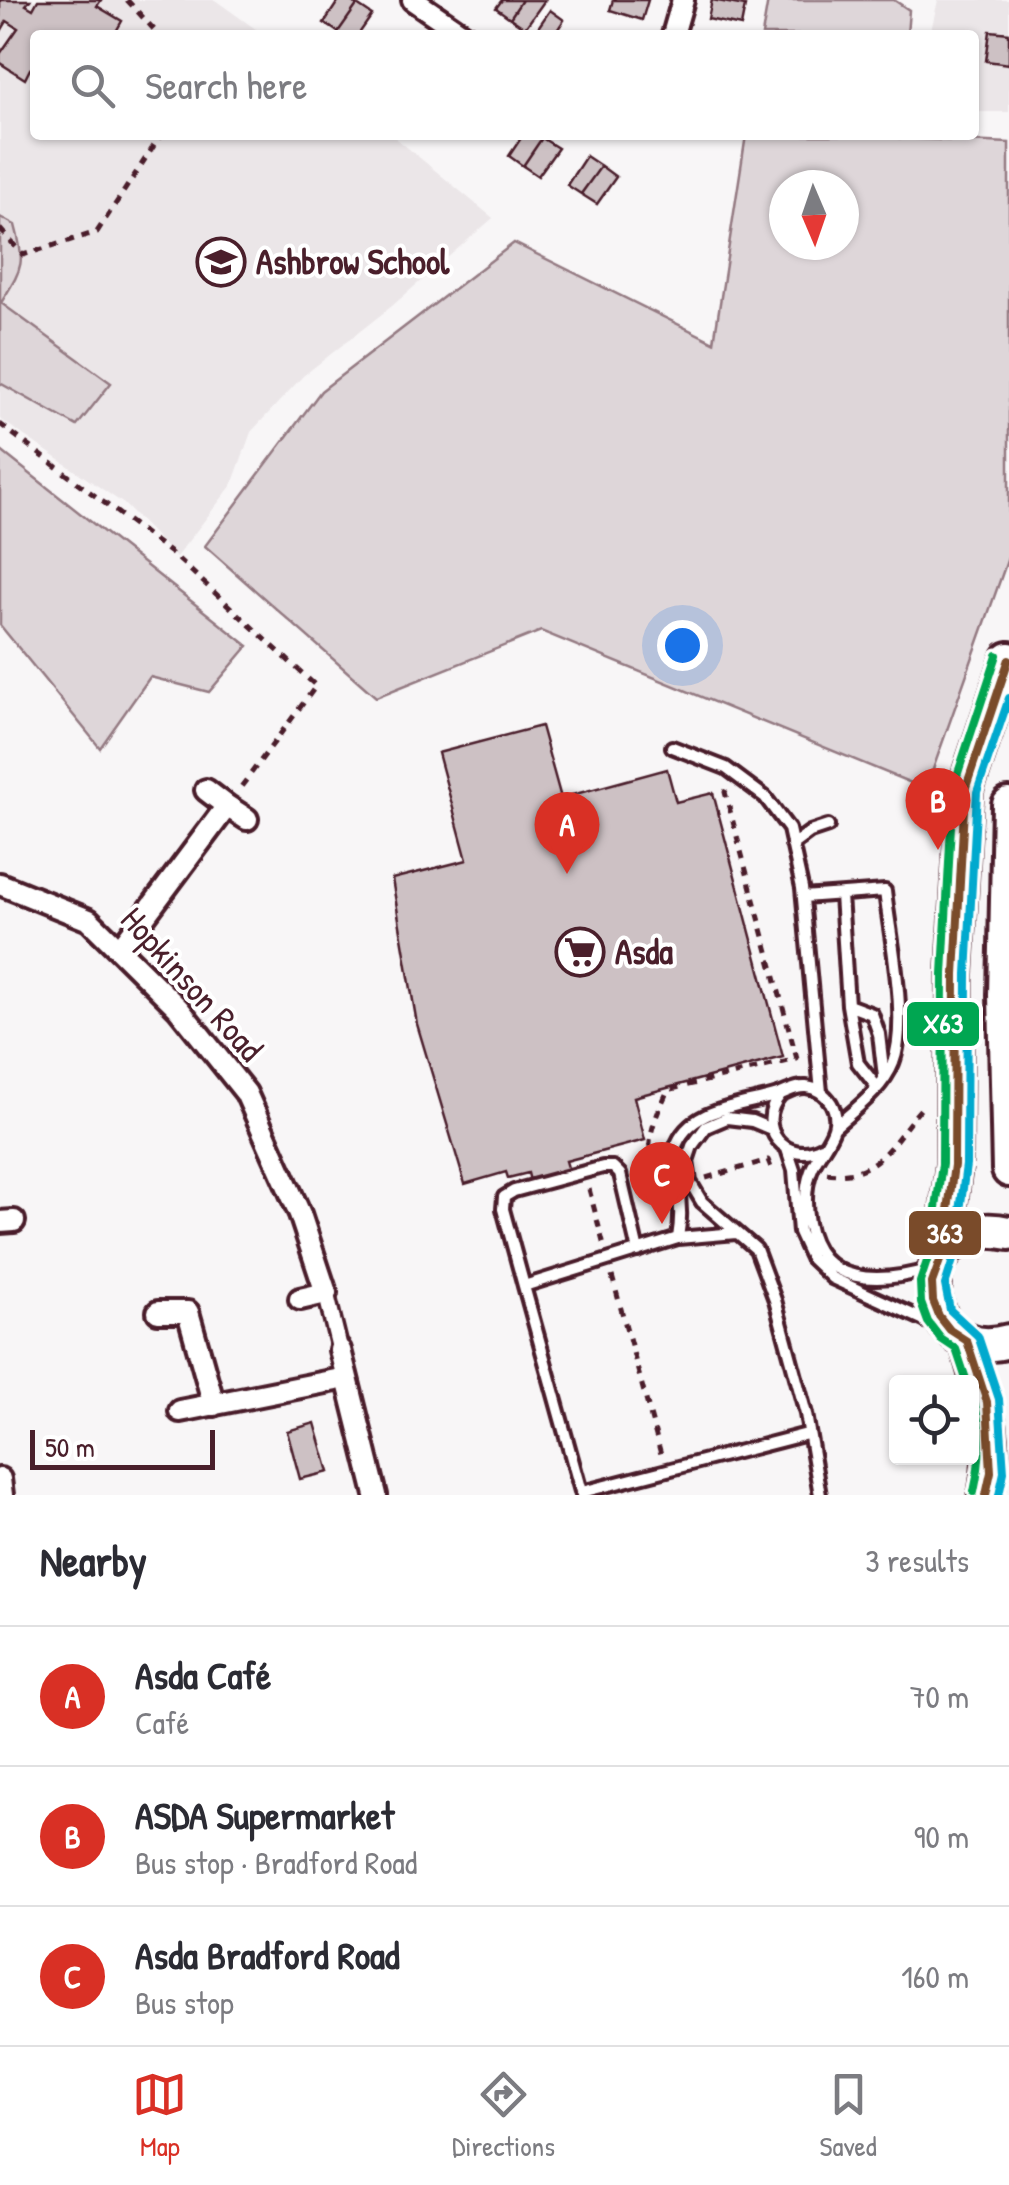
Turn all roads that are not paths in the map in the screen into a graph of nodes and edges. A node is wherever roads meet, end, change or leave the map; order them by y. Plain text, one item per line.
1 (413, 0) edge
2 (682, 0) edge
3 (457, 30) edge
4 (674, 30) edge
5 (1009, 660) edge
6 (672, 746) dead end
7 (206, 790) dead end
8 (1009, 805) edge
9 (227, 806) junction
10 (247, 819) dead end
11 (828, 826) dead end
12 (792, 846) junction
13 (0, 884) edge
14 (841, 895) junction
15 (803, 897) junction
16 (120, 949) junction
17 (848, 1005) junction
18 (881, 1082) junction
19 (821, 1092) junction
20 (781, 1094) junction
21 (835, 1127) junction
22 (770, 1130) junction
23 (822, 1146) junction
24 (787, 1149) junction
25 (1009, 1170) edge
26 (737, 1233) junction
27 (1009, 1233) edge
28 (678, 1238) junction
29 (638, 1252) junction
30 (939, 1261) junction
31 (524, 1286) junction
32 (326, 1293) junction
33 (300, 1300) dead end
34 (158, 1312) dead end
35 (958, 1335) junction
36 (1009, 1341) edge
37 (340, 1350) joint
38 (346, 1378) junction
39 (214, 1405) junction
40 (180, 1411) dead end
41 (807, 1434) junction
42 (0, 1479) edge
43 (582, 1493) edge
44 (2, 1495) edge
45 (376, 1495) edge
46 (820, 1495) edge
47 (986, 1495) edge

1 - 3 street
2 - 4 street
5 - 30 main road
6 - 12 lane
7 - 9 street
8 - 25 main road
9 - 10 street
9 - 16 street
11 - 12 lane
12 - 15 lane
13 - 16 street, Hopkinson Road
14 - 15 lane
14 - 17 lane
14 - 18 lane
15 - 19 lane
16 - 32 street, Hopkinson Road
17 - 18 lane
17 - 18 lane
18 - 21 lane
19 - 20 lane
19 - 21 lane
20 - 22 lane
20 - 28 lane
21 - 23 lane
22 - 24 lane
22 - 26 lane
23 - 24 lane
23 - 30 lane
24 - 35 lane
26 - 28 lane
26 - 41 lane
27 - 30 main road
28 - 29 lane
29 - 31 lane
29 - 31 lane
30 - 35 main road
31 - 43 lane
32 - 33 street
32 - 37 street, Hopkinson Road
34 - 39 street
35 - 36 main road
35 - 47 main road
37 - 38 street, Hopkinson Road
38 - 39 street
38 - 45 street, Hopkinson Road
39 - 40 street
41 - 43 lane
41 - 46 lane
42 - 44 street

